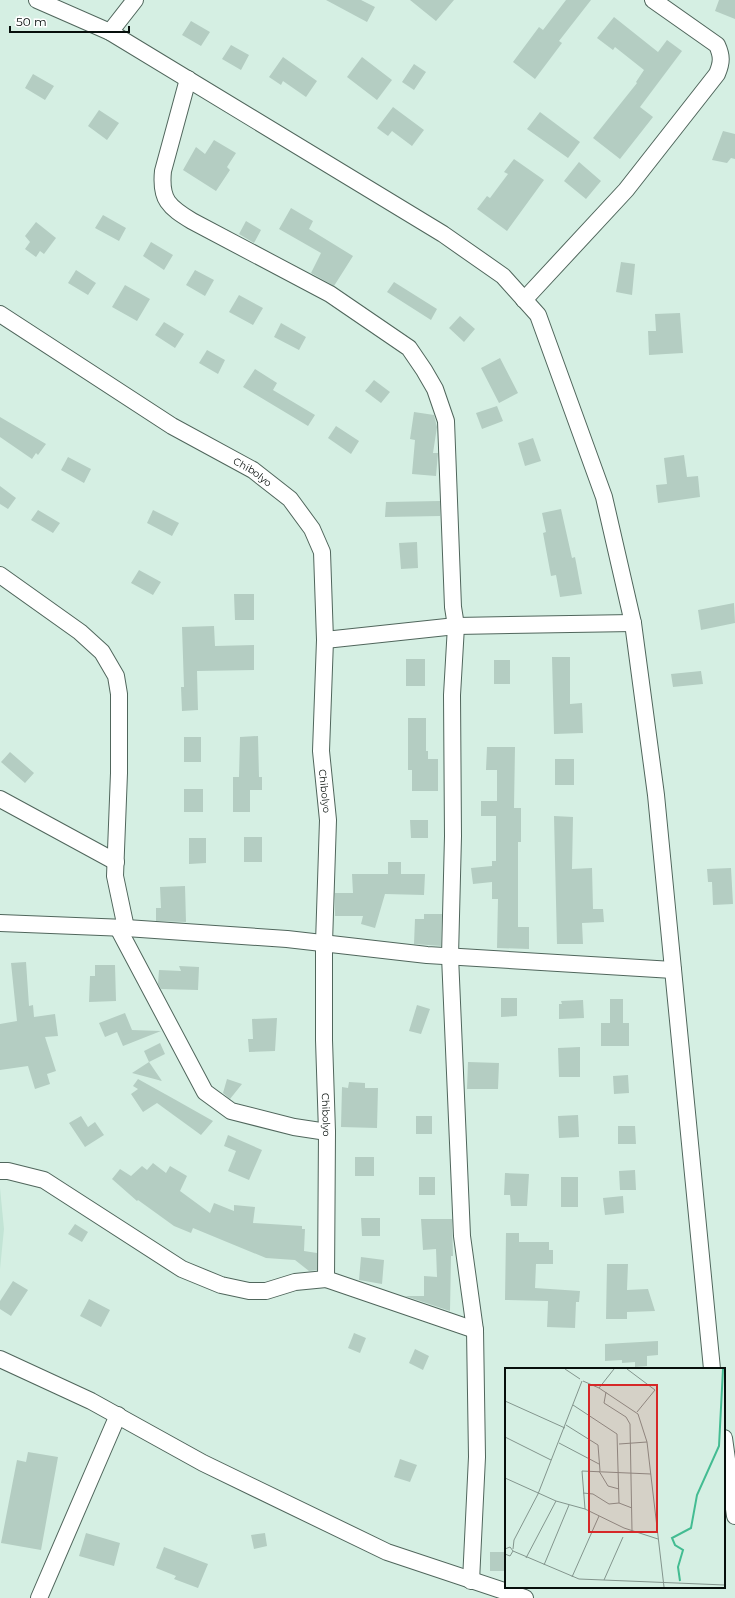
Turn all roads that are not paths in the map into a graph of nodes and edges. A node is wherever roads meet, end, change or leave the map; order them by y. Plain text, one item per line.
1 (36, 0) edge
2 (135, 0) edge
3 (653, 0) edge
4 (110, 32) junction
5 (188, 79) junction
6 (524, 300) junction
7 (0, 314) edge
8 (0, 575) edge
9 (633, 624) junction
10 (456, 626) junction
11 (325, 640) junction
12 (0, 799) edge
13 (116, 862) junction
14 (0, 923) edge
15 (122, 928) junction
16 (324, 943) junction
17 (450, 956) junction
18 (673, 970) junction
19 (327, 1132) junction
20 (0, 1171) edge
21 (326, 1278) junction
22 (475, 1330) junction
23 (0, 1359) edge
24 (712, 1368) edge
25 (118, 1415) junction
26 (725, 1445) edge
27 (735, 1516) edge
28 (471, 1580) junction
29 (39, 1598) edge
30 (525, 1598) edge

1 - 4 street
2 - 4 street
3 - 6 street
4 - 5 street
5 - 6 street
5 - 10 street
6 - 9 street
7 - 11 street, Chibolyo
8 - 13 street
9 - 10 street
9 - 18 street
10 - 11 street
10 - 17 street
11 - 16 street, Chibolyo
12 - 13 street
13 - 15 street
14 - 15 street
15 - 16 street
15 - 19 street
16 - 17 street
16 - 19 street, Chibolyo
17 - 18 street
17 - 22 street
18 - 24 street
19 - 21 street, Chibolyo
20 - 21 street
21 - 22 street
22 - 28 street
23 - 25 street
25 - 28 street
25 - 29 street
26 - 27 street
28 - 30 street

